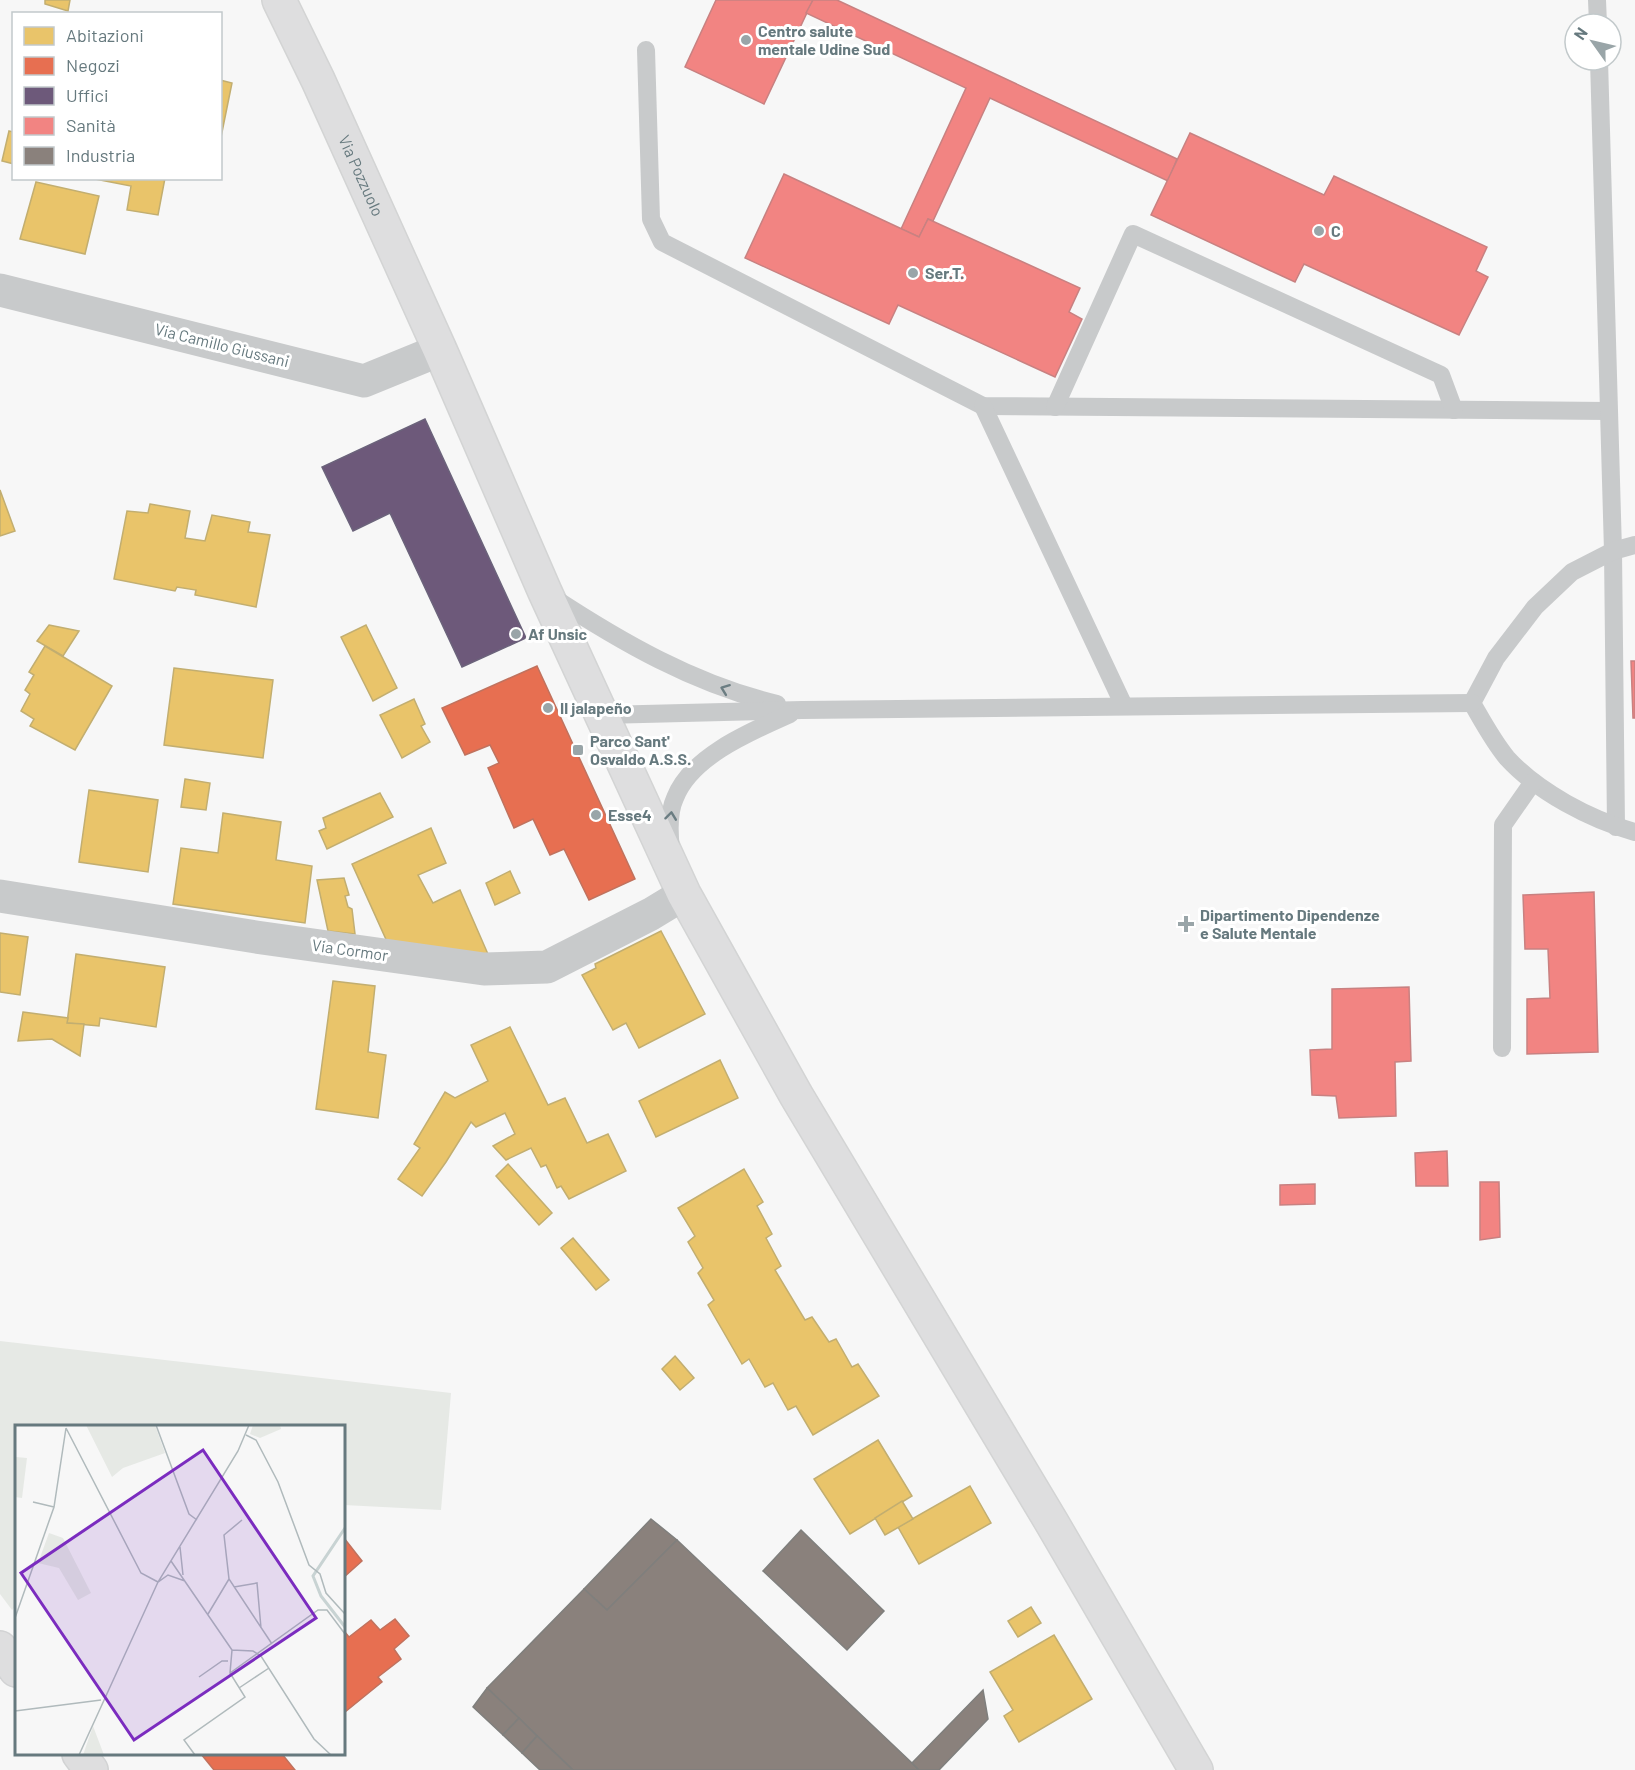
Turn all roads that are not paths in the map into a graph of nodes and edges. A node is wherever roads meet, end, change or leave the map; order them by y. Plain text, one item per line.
1 (279, 0) edge
2 (646, 50) dead end
3 (1599, 72) edge
4 (0, 290) edge
5 (440, 350) junction
6 (983, 406) junction
7 (1055, 407) junction
8 (1454, 410) junction
9 (1608, 411) junction
10 (1635, 545) edge
11 (1613, 551) junction
12 (545, 592) junction
13 (1472, 703) junction
14 (1124, 706) junction
15 (802, 710) junction
16 (603, 715) junction
17 (1533, 782) junction
18 (1616, 827) junction
19 (1635, 832) edge
20 (684, 894) junction
21 (0, 896) edge
22 (1502, 1048) dead end
23 (0, 1648) edge
24 (15, 1669) edge
25 (80, 1755) edge
26 (92, 1770) edge
27 (1196, 1770) edge

1 - 5 main road, Via Pozzuolo
2 - 6 lane
3 - 9 lane
4 - 5 street, Via Camillo Giussani
5 - 12 main road, Via Pozzuolo
6 - 7 lane
6 - 14 lane
7 - 8 lane
7 - 8 lane
8 - 9 lane
9 - 11 lane
10 - 11 lane
11 - 13 lane
11 - 18 lane
15 -> 12 lane
12 - 16 main road, Via Pozzuolo
13 - 14 lane
13 - 17 lane
14 - 15 lane
15 - 16 lane
20 -> 15 lane
16 - 20 main road, Via Pozzuolo
17 - 18 lane
17 - 22 lane
18 - 19 lane
20 - 21 street, Via Cormor
20 - 27 main road, Via Pozzuolo
23 - 24 main road
25 - 26 main road

